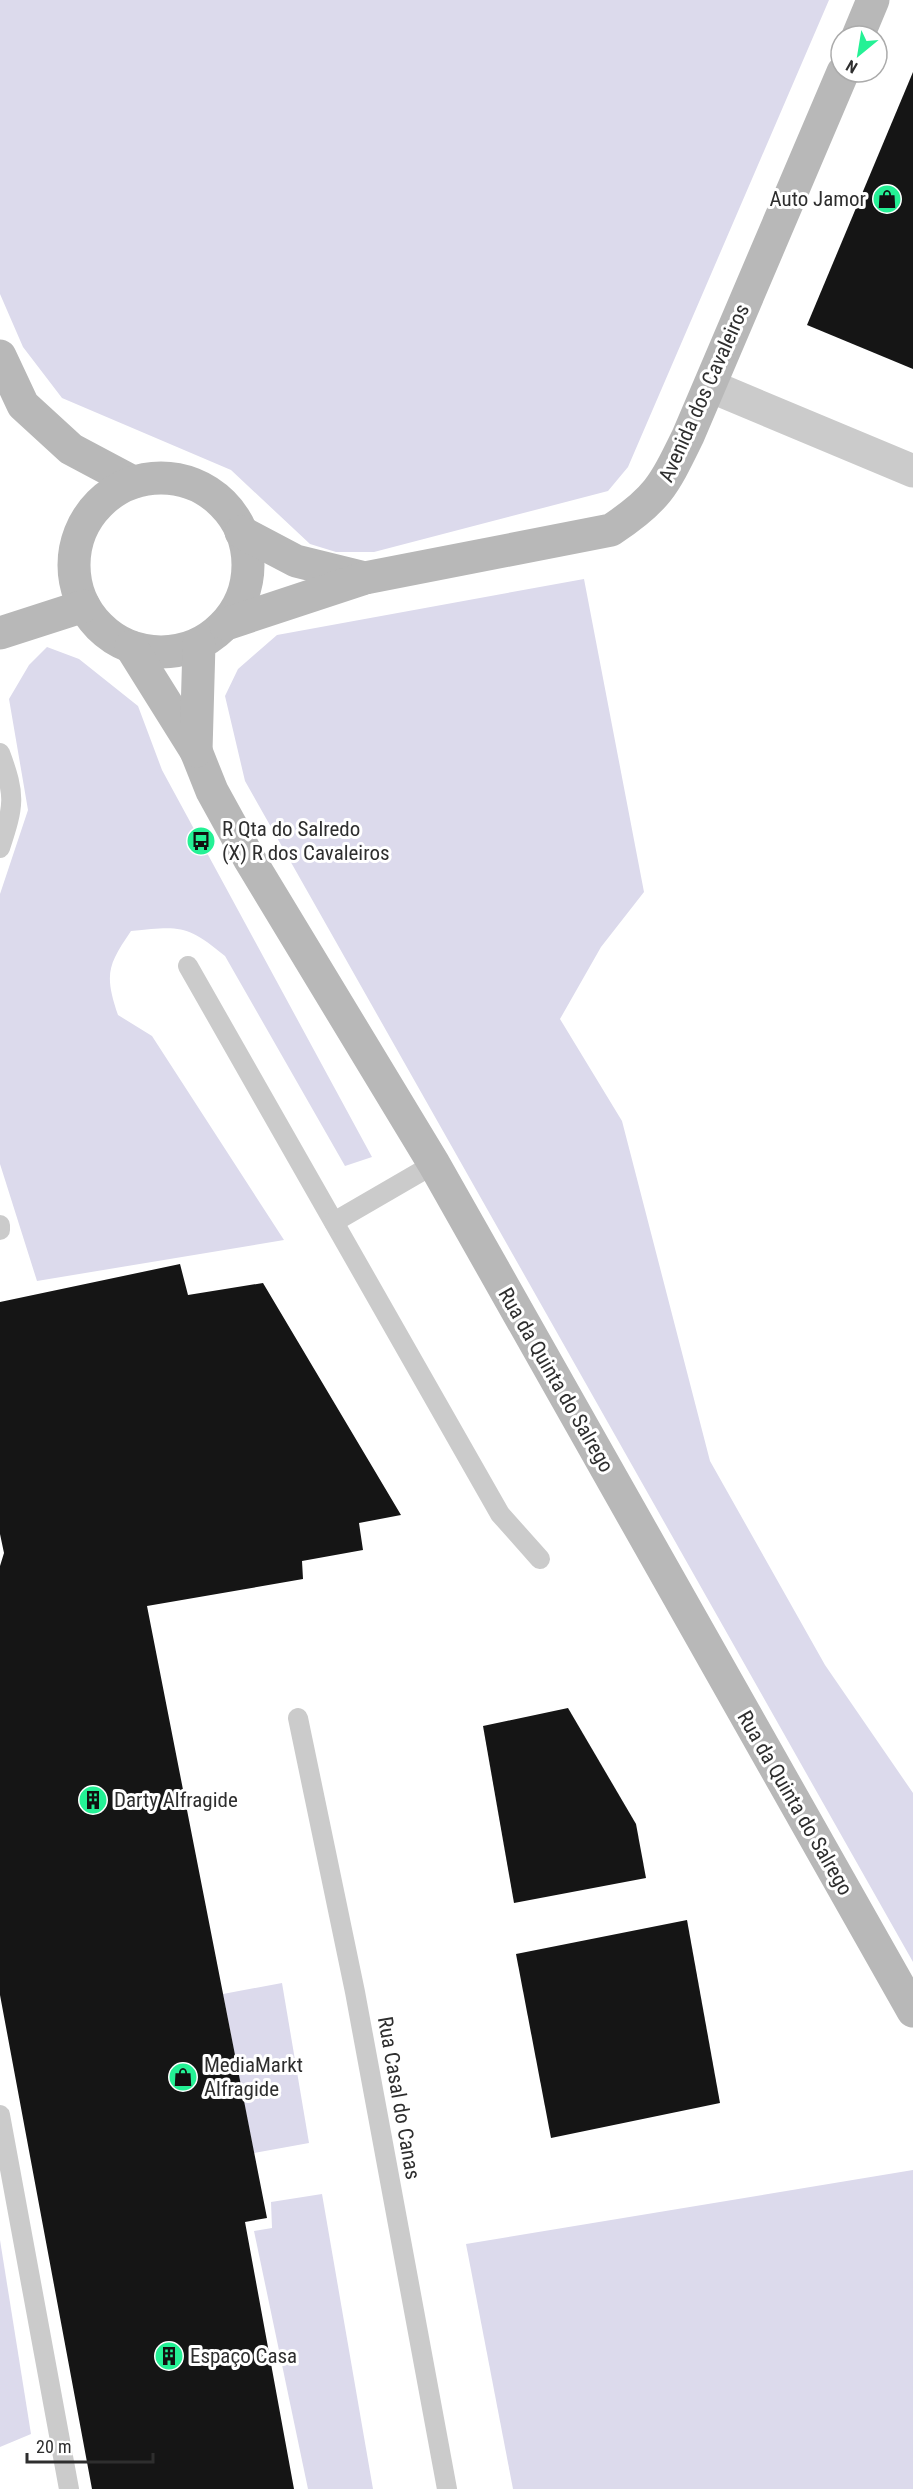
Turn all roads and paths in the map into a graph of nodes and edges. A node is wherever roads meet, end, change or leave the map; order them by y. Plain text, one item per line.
1 (873, 0) edge
2 (863, 24) edge
3 (838, 84) edge
4 (0, 356) edge
5 (710, 386) junction
6 (913, 471) edge
7 (133, 482) junction
8 (241, 531) junction
9 (365, 578) junction
10 (84, 606) junction
11 (226, 624) junction
12 (0, 633) edge
13 (200, 644) junction
14 (131, 647) junction
15 (196, 751) junction
16 (0, 753) edge
17 (0, 848) edge
18 (188, 966) dead end
19 (434, 1164) junction
20 (334, 1222) junction
21 (0, 1225) edge
22 (0, 1230) edge
23 (540, 1558) dead end
24 (298, 1718) dead end
25 (913, 2011) edge
26 (0, 2115) edge
27 (69, 2489) edge
28 (447, 2489) edge

1 - 2 street
3 - 5 street, Avenida dos Cavaleiros
4 - 7 street
5 - 6 street
5 - 9 street, Avenida dos Cavaleiros
7 - 8 street
7 - 10 street
8 - 9 street, Avenida dos Cavaleiros
8 - 11 street
9 - 11 street, Avenida dos Cavaleiros
10 - 12 street
10 - 14 street
11 - 13 street
13 - 14 street
13 - 15 street, Rua da Quinta do Salrego
14 - 15 street, Rua da Quinta do Salrego
15 - 19 street, Rua da Quinta do Salrego
16 - 17 lane
18 - 20 lane
19 - 20 lane
19 - 25 street, Rua da Quinta do Salrego
20 - 23 lane
21 - 22 lane
24 - 28 lane, Rua Casal do Canas
26 - 27 lane

